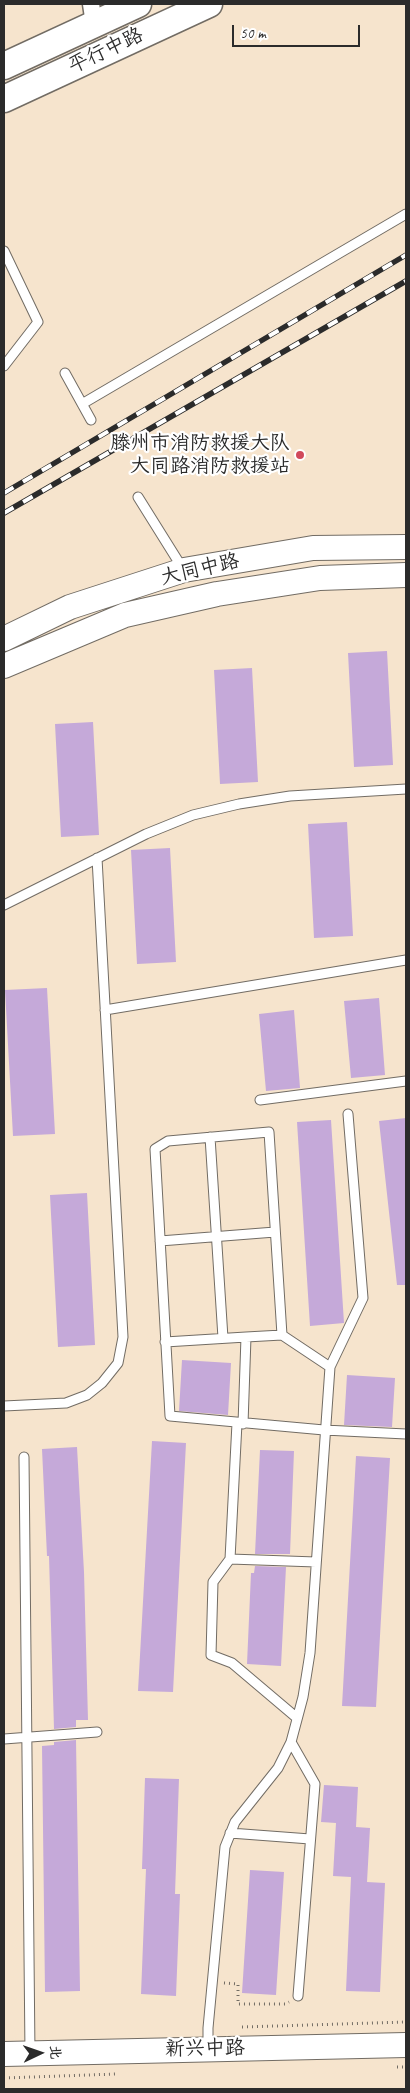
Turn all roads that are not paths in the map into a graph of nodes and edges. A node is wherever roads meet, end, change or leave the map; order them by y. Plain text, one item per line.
1 (138, 4) edge
2 (208, 4) edge
3 (93, 14) edge
4 (4, 66) edge
5 (4, 99) edge
6 (406, 214) edge
7 (4, 251) edge
8 (4, 366) edge
9 (65, 373) dead end
10 (82, 404) junction
11 (91, 420) dead end
12 (138, 497) dead end
13 (406, 547) edge
14 (184, 570) junction
15 (406, 575) edge
16 (4, 639) edge
17 (4, 666) edge
18 (406, 789) edge
19 (97, 858) junction
20 (4, 905) edge
21 (406, 960) edge
22 (105, 1010) junction
23 (406, 1080) edge
24 (260, 1100) dead end
25 (348, 1114) dead end
26 (210, 1137) junction
27 (275, 1232) junction
28 (218, 1236) junction
29 (160, 1241) junction
30 (282, 1335) junction
31 (246, 1337) junction
32 (223, 1338) junction
33 (165, 1342) junction
34 (330, 1367) junction
35 (4, 1406) edge
36 (240, 1424) junction
37 (324, 1430) junction
38 (406, 1434) edge
39 (24, 1457) dead end
40 (230, 1558) junction
41 (316, 1562) junction
42 (297, 1718) junction
43 (97, 1732) dead end
44 (28, 1737) junction
45 (4, 1738) edge
46 (291, 1742) junction
47 (230, 1833) junction
48 (310, 1839) junction
49 (298, 1996) road end
50 (406, 2045) edge
51 (208, 2049) junction
52 (30, 2053) junction
53 (4, 2054) edge

1 - 3 main road, 平行中路
2 - 5 main road, 平行中路
3 - 4 main road, 平行中路
6 - 10 lane
7 - 8 lane
9 - 10 lane
10 - 11 lane
12 - 14 lane
13 - 14 main road, 大同中路
14 - 16 main road, 大同中路
15 - 17 main road, 大同中路
18 - 19 lane
19 - 20 lane
19 - 22 lane
21 - 22 lane
22 - 35 lane
23 - 24 lane
25 - 34 lane
26 - 27 lane
26 - 28 lane
26 - 29 lane
27 - 28 lane
27 - 30 lane
28 - 29 lane
28 - 32 lane
29 - 33 lane
30 - 31 lane
30 - 34 lane
31 - 32 lane
31 - 36 lane
32 - 33 lane
33 - 36 lane
34 - 37 lane
36 - 37 lane
36 - 40 lane
37 - 38 lane
37 - 41 lane
39 - 44 lane
40 - 41 lane
40 - 42 lane
41 - 42 lane
42 - 46 lane
43 - 44 lane
44 - 45 lane
44 - 52 lane
46 - 47 lane
46 - 48 lane
47 - 48 lane
47 - 51 lane
48 - 49 lane
50 - 51 main road, 新兴中路
51 - 52 main road, 新兴中路
52 - 53 main road, 新兴中路

